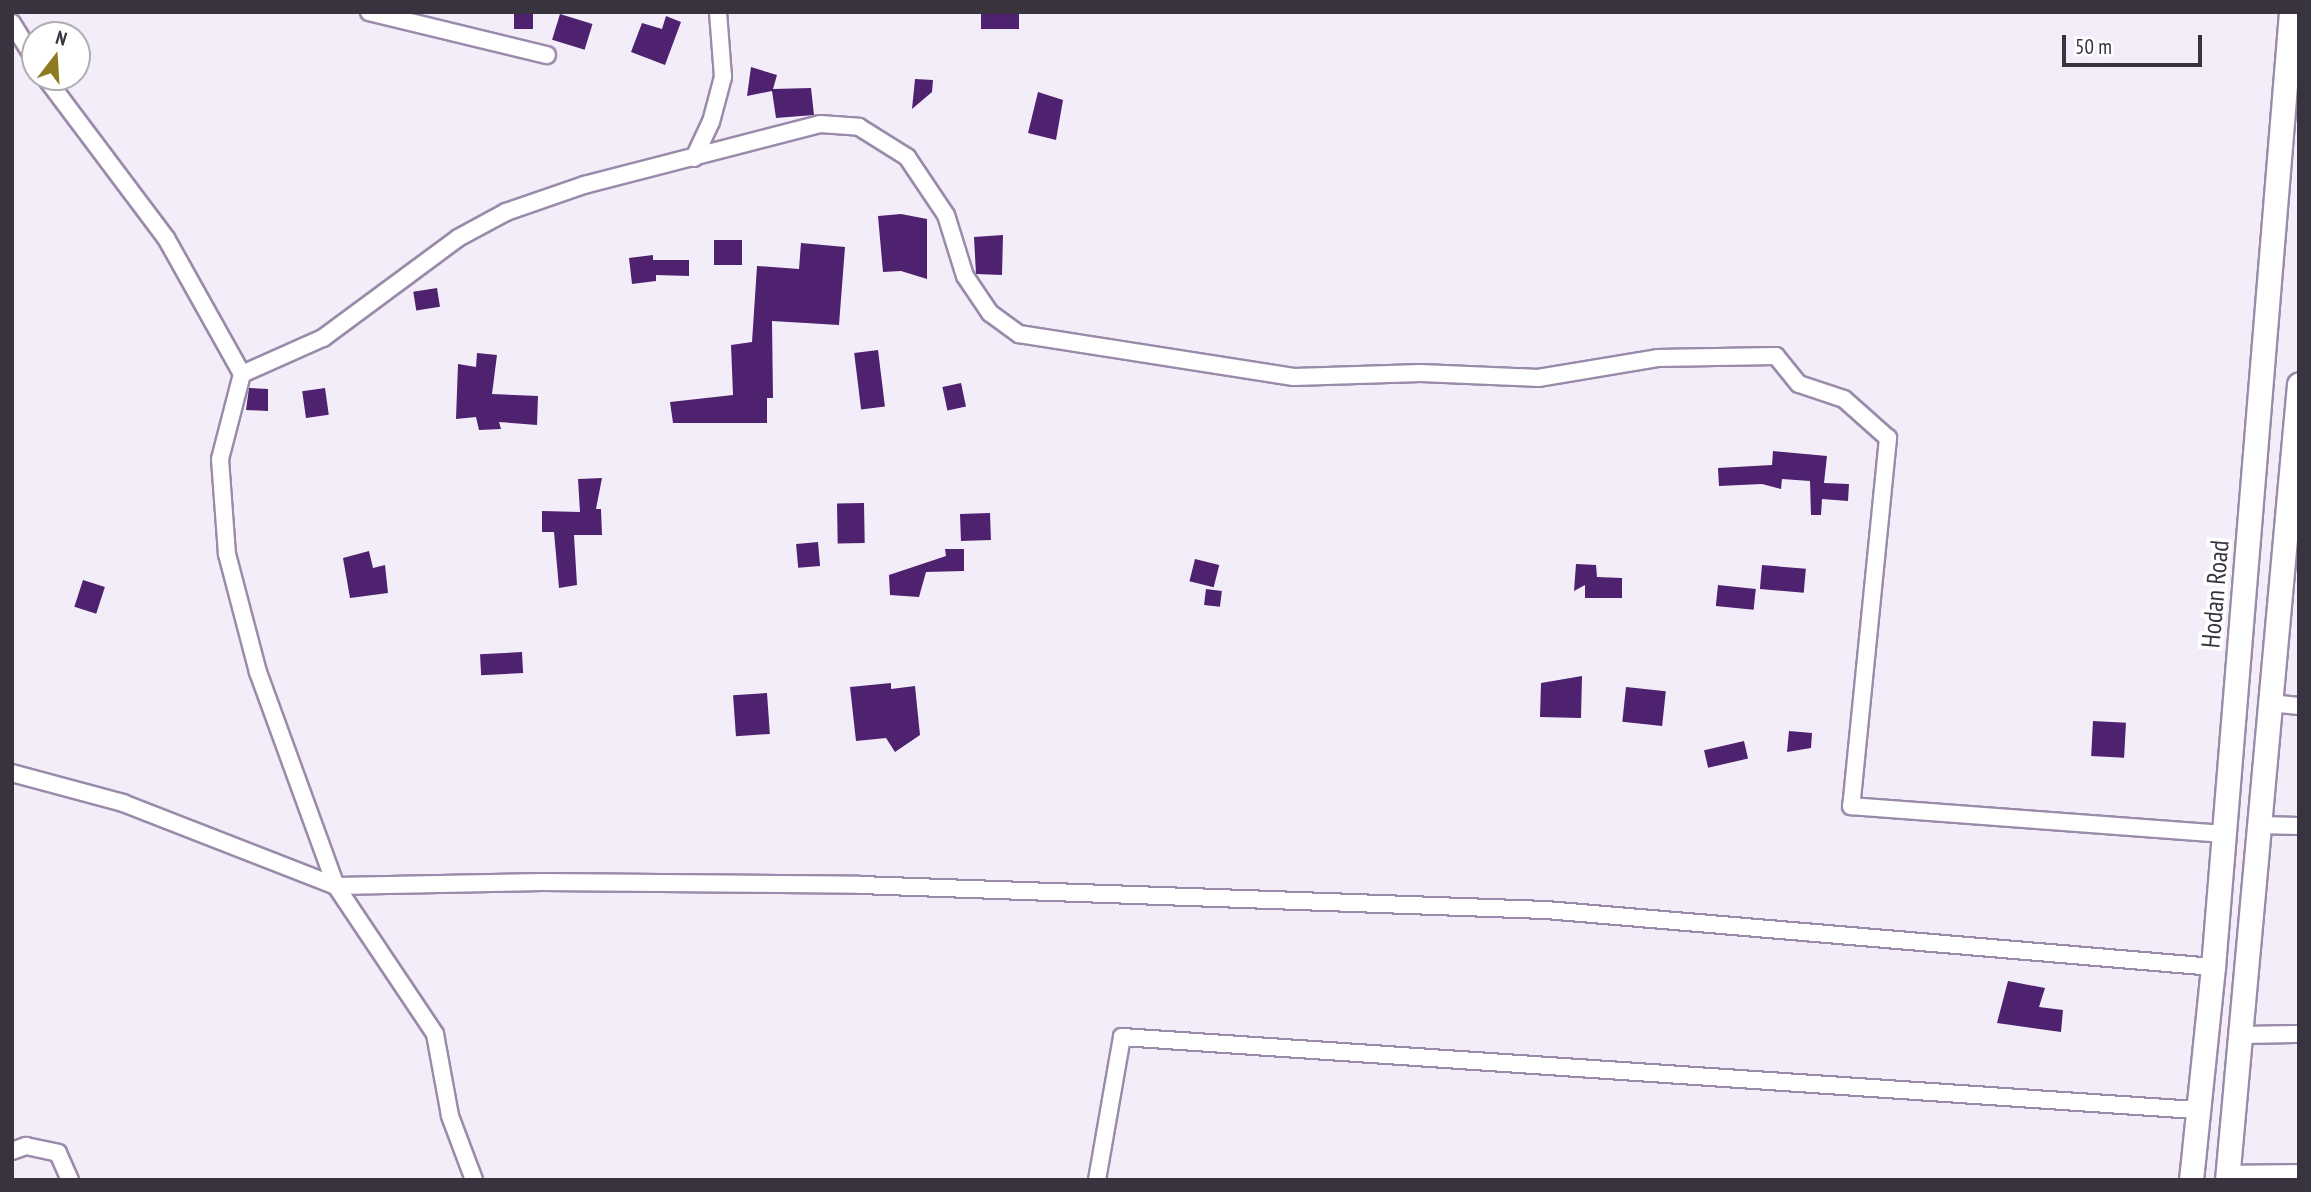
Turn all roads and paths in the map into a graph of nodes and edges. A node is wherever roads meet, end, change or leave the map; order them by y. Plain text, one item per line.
1 (369, 12) edge
2 (718, 12) edge
3 (2291, 12) edge
4 (547, 55) dead end
5 (56, 91) edge
6 (694, 158) junction
7 (242, 374) junction
8 (2299, 384) edge
9 (2297, 431) edge
10 (2270, 703) junction
11 (2299, 706) edge
12 (12, 773) edge
13 (2259, 825) junction
14 (2299, 827) edge
15 (2223, 834) junction
16 (336, 886) junction
17 (2213, 967) junction
18 (2299, 1034) edge
19 (2240, 1035) junction
20 (2196, 1110) junction
21 (12, 1151) edge
22 (2299, 1173) edge
23 (2227, 1177) edge
24 (71, 1180) edge
25 (474, 1180) edge
26 (1097, 1180) edge
27 (2191, 1180) edge

1 - 4 street
2 - 6 street
3 - 15 main road, Hodan Road
5 - 7 street
6 - 7 street
6 - 15 street
7 - 16 street
8 - 9 main road
9 - 10 main road
10 - 11 street
10 - 13 main road
12 - 16 street
13 - 14 street
13 - 19 main road
15 - 17 main road, Hodan Road
16 - 17 street
16 - 25 street
17 - 20 main road, Hodan Road
18 - 19 street
19 - 23 main road
20 - 26 street
20 - 27 main road, Hodan Road
21 - 24 street
22 - 23 street

